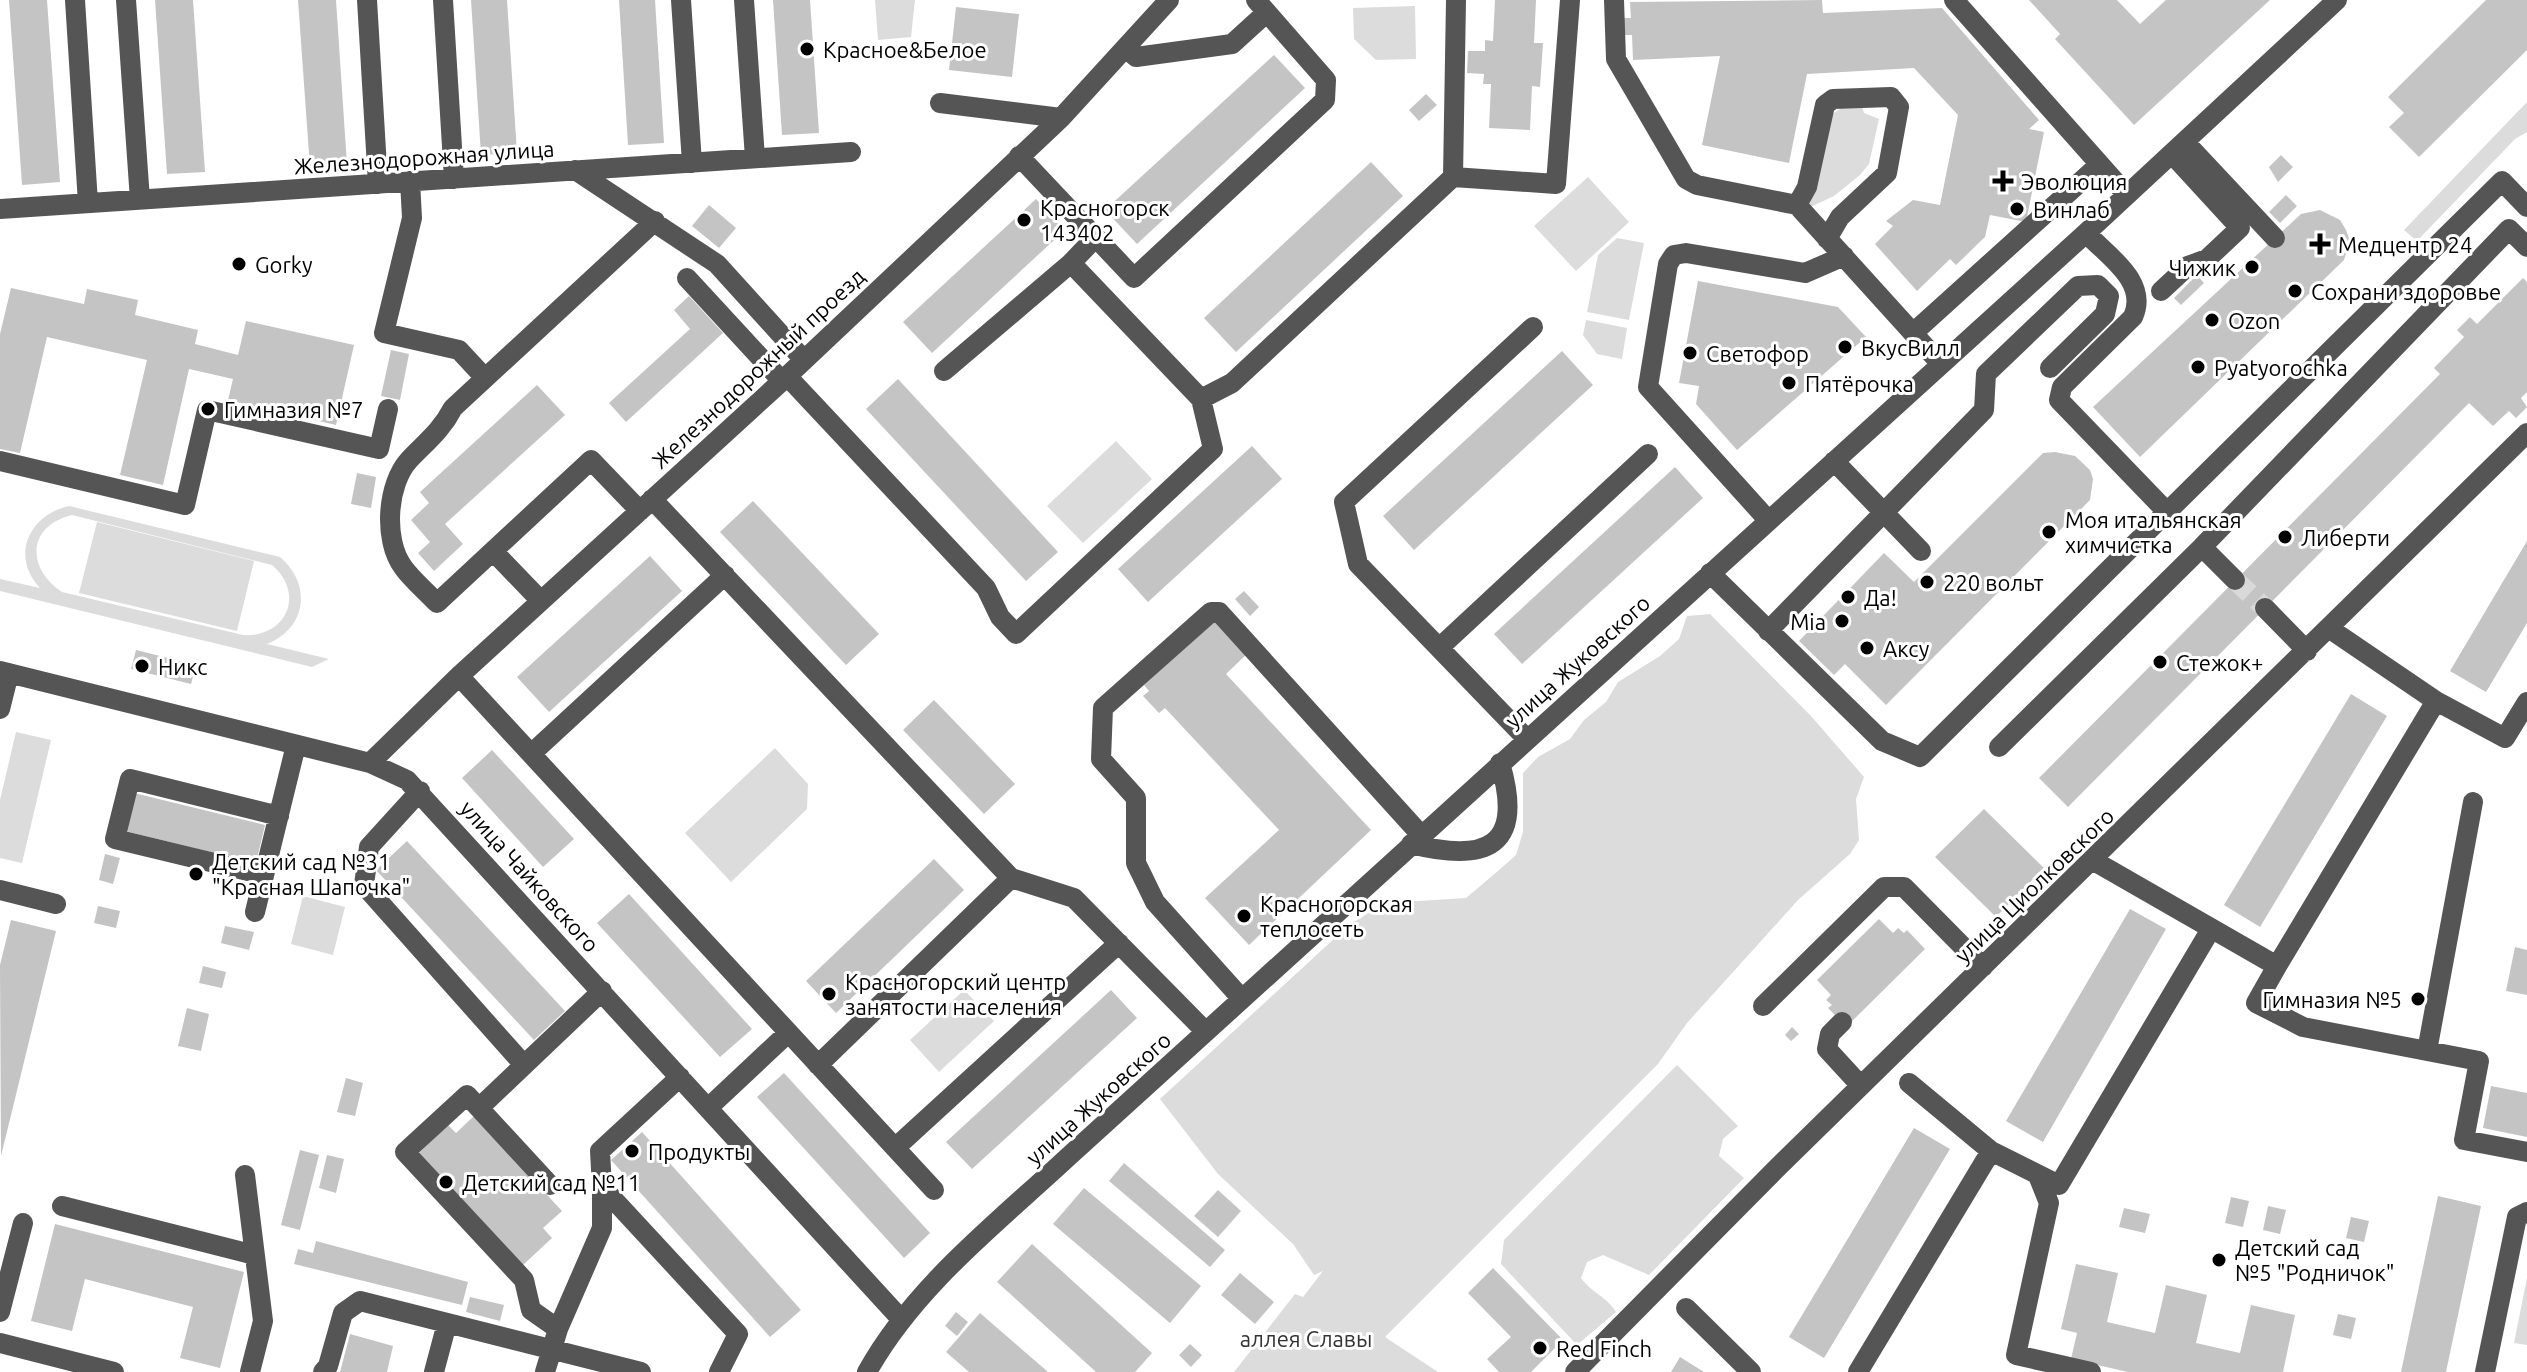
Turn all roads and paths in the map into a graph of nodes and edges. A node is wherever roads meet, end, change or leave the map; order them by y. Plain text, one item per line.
1 (75, 0) edge
2 (126, 0) edge
3 (367, 0) edge
4 (443, 0) edge
5 (681, 0) edge
6 (744, 0) edge
7 (1169, 0) edge
8 (1456, 0) edge
9 (1570, 0) edge
10 (1614, 0) edge
11 (1954, 0) edge
12 (2337, 0) edge
13 (1260, 7) edge
14 (1126, 48) junction
15 (940, 103) dead end
16 (1061, 118) junction
17 (2179, 148) junction
18 (851, 152) dead end
19 (1019, 156) junction
20 (755, 158) junction
21 (692, 163) junction
22 (2099, 165) junction
23 (575, 170) junction
24 (1453, 177) junction
25 (454, 179) junction
26 (410, 181) junction
27 (378, 184) junction
28 (2127, 195) junction
29 (140, 200) junction
30 (88, 203) junction
31 (1797, 205) junction
32 (2527, 208) edge
33 (0, 209) edge
34 (655, 221) junction
35 (2509, 229) junction
36 (2086, 233) junction
37 (1096, 237) junction
38 (2275, 238) dead end
39 (1827, 239) junction
40 (2527, 247) edge
41 (1844, 256) junction
42 (1071, 263) junction
43 (687, 278) dead end
44 (2161, 291) dead end
45 (1533, 327) dead end
46 (1913, 333) junction
47 (804, 360) junction
48 (1941, 364) junction
49 (2050, 368) dead end
50 (944, 371) dead end
51 (485, 378) junction
52 (784, 378) junction
53 (1201, 399) junction
54 (388, 409) dead end
55 (2527, 433) edge
56 (1648, 454) dead end
57 (0, 461) edge
58 (1834, 461) junction
59 (646, 505) junction
60 (1883, 512) junction
61 (2167, 512) junction
62 (1768, 520) junction
63 (2202, 547) junction
64 (493, 551) junction
65 (1921, 551) dead end
66 (1710, 573) junction
67 (725, 575) junction
68 (2235, 580) tunnel mouth
69 (541, 601) junction
70 (2265, 608) tunnel mouth
71 (2330, 629) junction
72 (1768, 631) junction
73 (1439, 648) junction
74 (2307, 651) junction
75 (4, 672) edge
76 (459, 676) junction
77 (2436, 701) junction
78 (0, 709) edge
79 (2524, 712) edge
80 (1527, 739) junction
81 (296, 745) junction
82 (1999, 747) dead end
83 (531, 754) junction
84 (370, 763) junction
85 (1500, 763) junction
86 (420, 791) junction
87 (2473, 802) dead end
88 (279, 816) junction
89 (1416, 840) junction
90 (2094, 861) junction
91 (264, 875) junction
92 (1011, 878) junction
93 (0, 890) edge
94 (56, 904) dead end
95 (255, 912) dead end
96 (2211, 929) junction
97 (1119, 943) junction
98 (2277, 966) junction
99 (1983, 967) junction
100 (602, 991) junction
101 (1242, 999) junction
102 (1763, 1006) dead end
103 (1842, 1022) dead end
104 (1206, 1032) junction
105 (788, 1033) junction
106 (2427, 1051) junction
107 (524, 1065) junction
108 (818, 1065) junction
109 (680, 1077) junction
110 (1909, 1083) dead end
111 (1861, 1086) junction
112 (479, 1108) junction
113 (708, 1108) junction
114 (895, 1148) junction
115 (1991, 1151) junction
116 (2527, 1152) edge
117 (245, 1175) dead end
118 (2039, 1178) junction
119 (550, 1185) dead end
120 (602, 1187) junction
121 (934, 1190) dead end
122 (62, 1206) dead end
123 (2527, 1212) edge
124 (23, 1223) dead end
125 (255, 1255) junction
126 (1686, 1308) dead end
127 (0, 1312) edge
128 (900, 1318) junction
129 (447, 1323) junction
130 (554, 1339) junction
131 (0, 1343) edge
132 (114, 1372) edge
133 (250, 1372) edge
134 (323, 1372) edge
135 (434, 1372) edge
136 (545, 1372) edge
137 (641, 1372) edge
138 (719, 1372) edge
139 (867, 1372) edge
140 (1575, 1372) edge
141 (1751, 1372) edge
142 (1858, 1372) edge
143 (2091, 1372) edge
144 (2485, 1372) edge

1 - 30 street
2 - 29 street
3 - 27 street
4 - 25 street
5 - 21 street
6 - 20 street
7 - 14 street, Железнодорожный проезд
8 - 24 street
9 - 24 street
10 - 31 street
11 - 22 street
12 - 17 street, улица Жуковского
13 - 14 street
13 - 37 street
14 - 16 street, Железнодорожный проезд
15 - 16 street
16 - 19 street, Железнодорожный проезд
17 - 28 street, улица Жуковского
17 - 38 street
17 - 44 street
18 - 20 street, Железнодорожная улица
19 - 37 street
19 - 47 street, Железнодорожный проезд
20 - 21 street, Железнодорожная улица
21 - 23 street, Железнодорожная улица
22 - 28 street
22 - 46 street
23 - 25 street, Железнодорожная улица
23 - 34 street
24 - 53 street
25 - 26 street, Железнодорожная улица
26 - 27 street, Железнодорожная улица
26 - 51 street
27 - 29 street, Железнодорожная улица
28 - 36 street, улица Жуковского
29 - 30 street, Железнодорожная улица
30 - 33 street, Железнодорожная улица
31 - 39 street
31 - 39 street
32 - 35 street
32 - 61 street
34 - 47 street
34 - 51 street
35 - 40 street
35 - 63 street
36 - 48 street, улица Жуковского
36 - 61 street
37 - 42 street
39 - 41 street
41 - 46 street
41 - 62 street
42 - 50 street
42 - 53 street
43 - 52 street
45 - 73 street
46 - 48 street
47 - 52 street, Железнодорожный проезд
48 - 58 street, улица Жуковского
49 - 60 street
51 - 64 street
52 - 53 street
52 - 59 street, Железнодорожный проезд
54 - 57 street
55 - 71 street, улица Циолковского
56 - 73 street
58 - 60 street
58 - 62 street, улица Жуковского
59 - 64 street
59 - 67 street
59 - 69 street, Железнодорожный проезд
60 - 65 street
60 - 72 street
61 - 72 street
62 - 66 street, улица Жуковского
63 - 68 street
63 - 82 street
64 - 69 street
66 - 72 street
66 - 80 street, улица Жуковского
67 - 83 street
67 - 92 street
69 - 76 street, Железнодорожный проезд
70 - 74 street
71 - 74 street, улица Циолковского
71 - 77 street
73 - 80 street
74 - 90 street, улица Циолковского
75 - 78 street
75 - 81 street, улица Чайковского
76 - 83 street
76 - 84 street, Железнодорожный проезд
77 - 79 street
77 - 98 street
80 - 85 street, улица Жуковского
81 - 84 street, улица Чайковского
81 - 88 street
83 - 105 street
84 - 86 street, улица Чайковского
85 - 89 street, улица Жуковского
85 - 89 street
86 - 100 street, улица Чайковского
86 - 107 street
87 - 106 street
88 - 91 street
88 - 91 street
89 - 101 street, улица Жуковского
89 - 101 street
90 - 96 street
90 - 99 street, улица Циолковского
91 - 95 street
92 - 97 street
92 - 108 street
93 - 94 street
96 - 98 street
96 - 118 street
97 - 104 street
97 - 114 street
98 - 106 street
99 - 102 street
99 - 111 street, улица Циолковского
100 - 107 street
100 - 109 street, улица Чайковского
101 - 104 street, улица Жуковского
103 - 111 street
104 - 128 street, улица Жуковского
105 - 108 street
105 - 113 street
106 - 116 street
107 - 112 street
108 - 114 street
109 - 113 street, улица Чайковского
109 - 120 street
110 - 115 street
111 - 140 street, улица Циолковского
112 - 119 street
112 - 130 street
113 - 128 street, улица Чайковского
114 - 121 street
115 - 118 street
115 - 142 street
117 - 125 street
118 - 143 street
120 - 130 street
120 - 138 street
122 - 125 street
123 - 144 street
124 - 127 street
125 - 133 street
126 - 141 street
128 - 139 street, улица Жуковского
129 - 130 street
129 - 134 street
129 - 135 street
130 - 136 street
130 - 137 street
131 - 132 street

